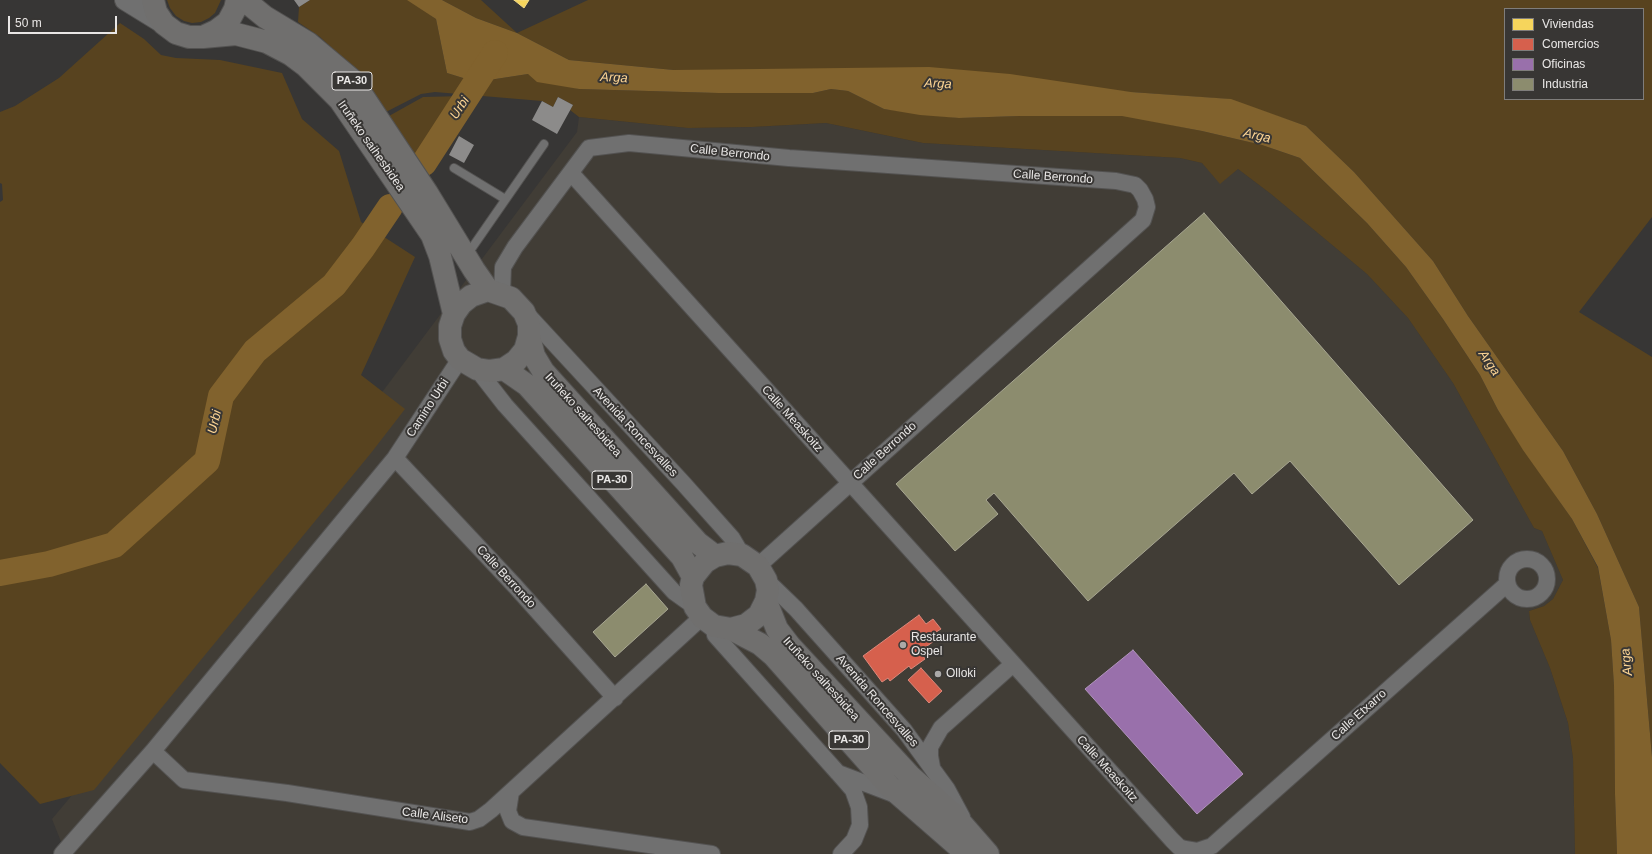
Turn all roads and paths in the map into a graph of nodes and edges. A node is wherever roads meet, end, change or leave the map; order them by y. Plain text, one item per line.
1 (126, 0) edge
2 (153, 0) edge
3 (237, 0) edge
4 (244, 0) edge
5 (164, 24) junction
6 (203, 37) junction
7 (544, 144) dead end
8 (454, 168) dead end
9 (571, 173) junction
10 (505, 199) junction
11 (466, 257) junction
12 (495, 292) junction
13 (524, 312) junction
14 (454, 314) junction
15 (529, 336) junction
16 (469, 364) junction
17 (504, 369) junction
18 (395, 458) junction
19 (850, 482) junction
20 (715, 556) junction
21 (758, 575) junction
22 (693, 577) junction
23 (1507, 584) dead end
24 (711, 620) junction
25 (1013, 664) junction
26 (615, 698) junction
27 (153, 751) junction
28 (932, 768) junction
29 (838, 773) junction
30 (511, 792) junction
31 (904, 798) junction
32 (969, 844) edge
33 (1212, 846) joint
34 (62, 854) edge
35 (712, 854) edge
36 (841, 854) edge
37 (988, 854) edge

1 - 5 street
2 - 5 highway, PA-30
3 - 6 highway
4 - 11 highway, Iruñeko saihesbidea / PA-30
5 - 6 highway, PA-30
6 - 14 highway, Iruñeko saihesbidea / PA-30
7 - 10 lane
8 - 10 lane
9 - 12 street, Calle Berrondo
9 - 19 street, Calle Measkoitz
9 - 19 street, Calle Berrondo
10 - 11 lane
11 - 12 highway, Iruñeko saihesbidea / PA-30
12 - 13 highway, PA-30
12 - 14 highway, PA-30
13 - 15 highway, PA-30
13 - 21 street, Avenida Roncesvalles
14 - 16 highway, PA-30
15 - 17 highway
15 - 20 highway, Iruñeko saihesbidea / PA-30
16 - 17 highway
16 - 18 street, Camino Urbi
16 - 24 street
17 - 22 highway, Iruñeko saihesbidea / PA-30
18 - 26 street, Calle Berrondo
18 - 27 street, Camino Urbi
19 - 21 street, Calle Berrondo
19 - 25 street, Calle Measkoitz
20 - 21 highway
20 - 22 highway
21 - 24 highway
21 - 28 street, Avenida Roncesvalles
21 - 32 highway, Iruñeko saihesbidea / PA-30
22 - 24 highway, PA-30
23 - 33 street, Calle Etxarro
24 - 26 street
24 - 29 street
24 - 31 highway, PA-30
25 - 28 street
25 - 33 street, Calle Measkoitz
26 - 30 street
27 - 30 street, Calle Aliseto
27 - 34 street, Camino Urbi
28 - 32 street, Avenida Roncesvalles
29 - 31 street
29 - 36 street
30 - 35 street
31 - 32 highway, PA-30
32 - 37 highway, PA-30

